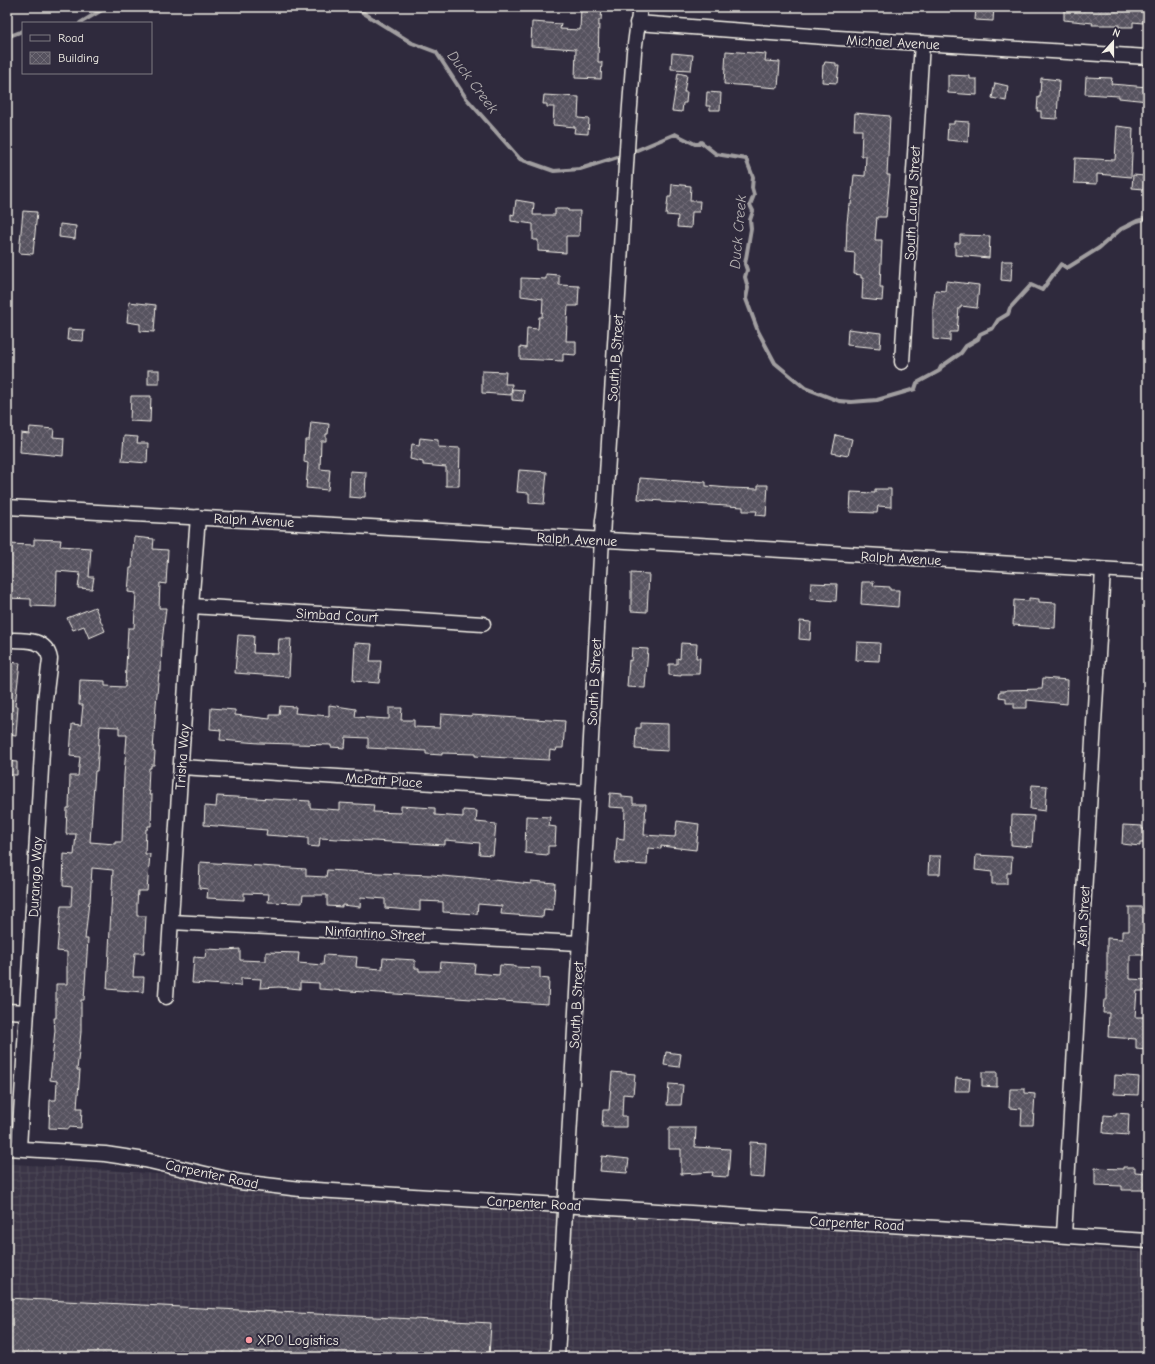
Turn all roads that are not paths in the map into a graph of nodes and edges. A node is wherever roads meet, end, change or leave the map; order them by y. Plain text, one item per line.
1 (640, 7) edge
2 (637, 23) junction
3 (922, 43) junction
4 (1148, 57) edge
5 (902, 362) dead end
6 (7, 507) edge
7 (198, 517) junction
8 (603, 540) junction
9 (1103, 570) junction
10 (1148, 572) edge
11 (191, 606) junction
12 (483, 624) dead end
13 (7, 640) edge
14 (181, 767) junction
15 (588, 793) junction
16 (171, 922) junction
17 (579, 943) junction
18 (166, 997) dead end
19 (7, 1011) edge
20 (27, 1012) junction
21 (13, 1148) edge
22 (565, 1205) junction
23 (1064, 1235) junction
24 (1148, 1240) edge
25 (557, 1357) edge

1 - 2 street, South B Street
2 - 3 street, Michael Avenue
2 - 8 street, South B Street
3 - 4 street, Michael Avenue
3 - 5 street, South Laurel Street
6 - 7 street, Ralph Avenue
7 - 8 street, Ralph Avenue
7 - 11 street, Trisha Way
8 - 9 street, Ralph Avenue
8 - 15 street, South B Street
9 - 10 street, Ralph Avenue
9 - 23 street, Ash Street
11 - 12 street, Simbad Court
11 - 14 street, Trisha Way
13 - 20 street, Durango Way
14 - 15 street, McPatt Place
14 - 16 street, Trisha Way
15 - 17 street, South B Street
16 - 17 street, Ninfantino Street
16 - 18 street, Trisha Way
17 - 22 street, South B Street
19 - 20 street
20 - 21 street, Durango Way
21 - 22 street, Carpenter Road
22 - 23 street, Carpenter Road
22 - 25 street, South B Street
23 - 24 street

